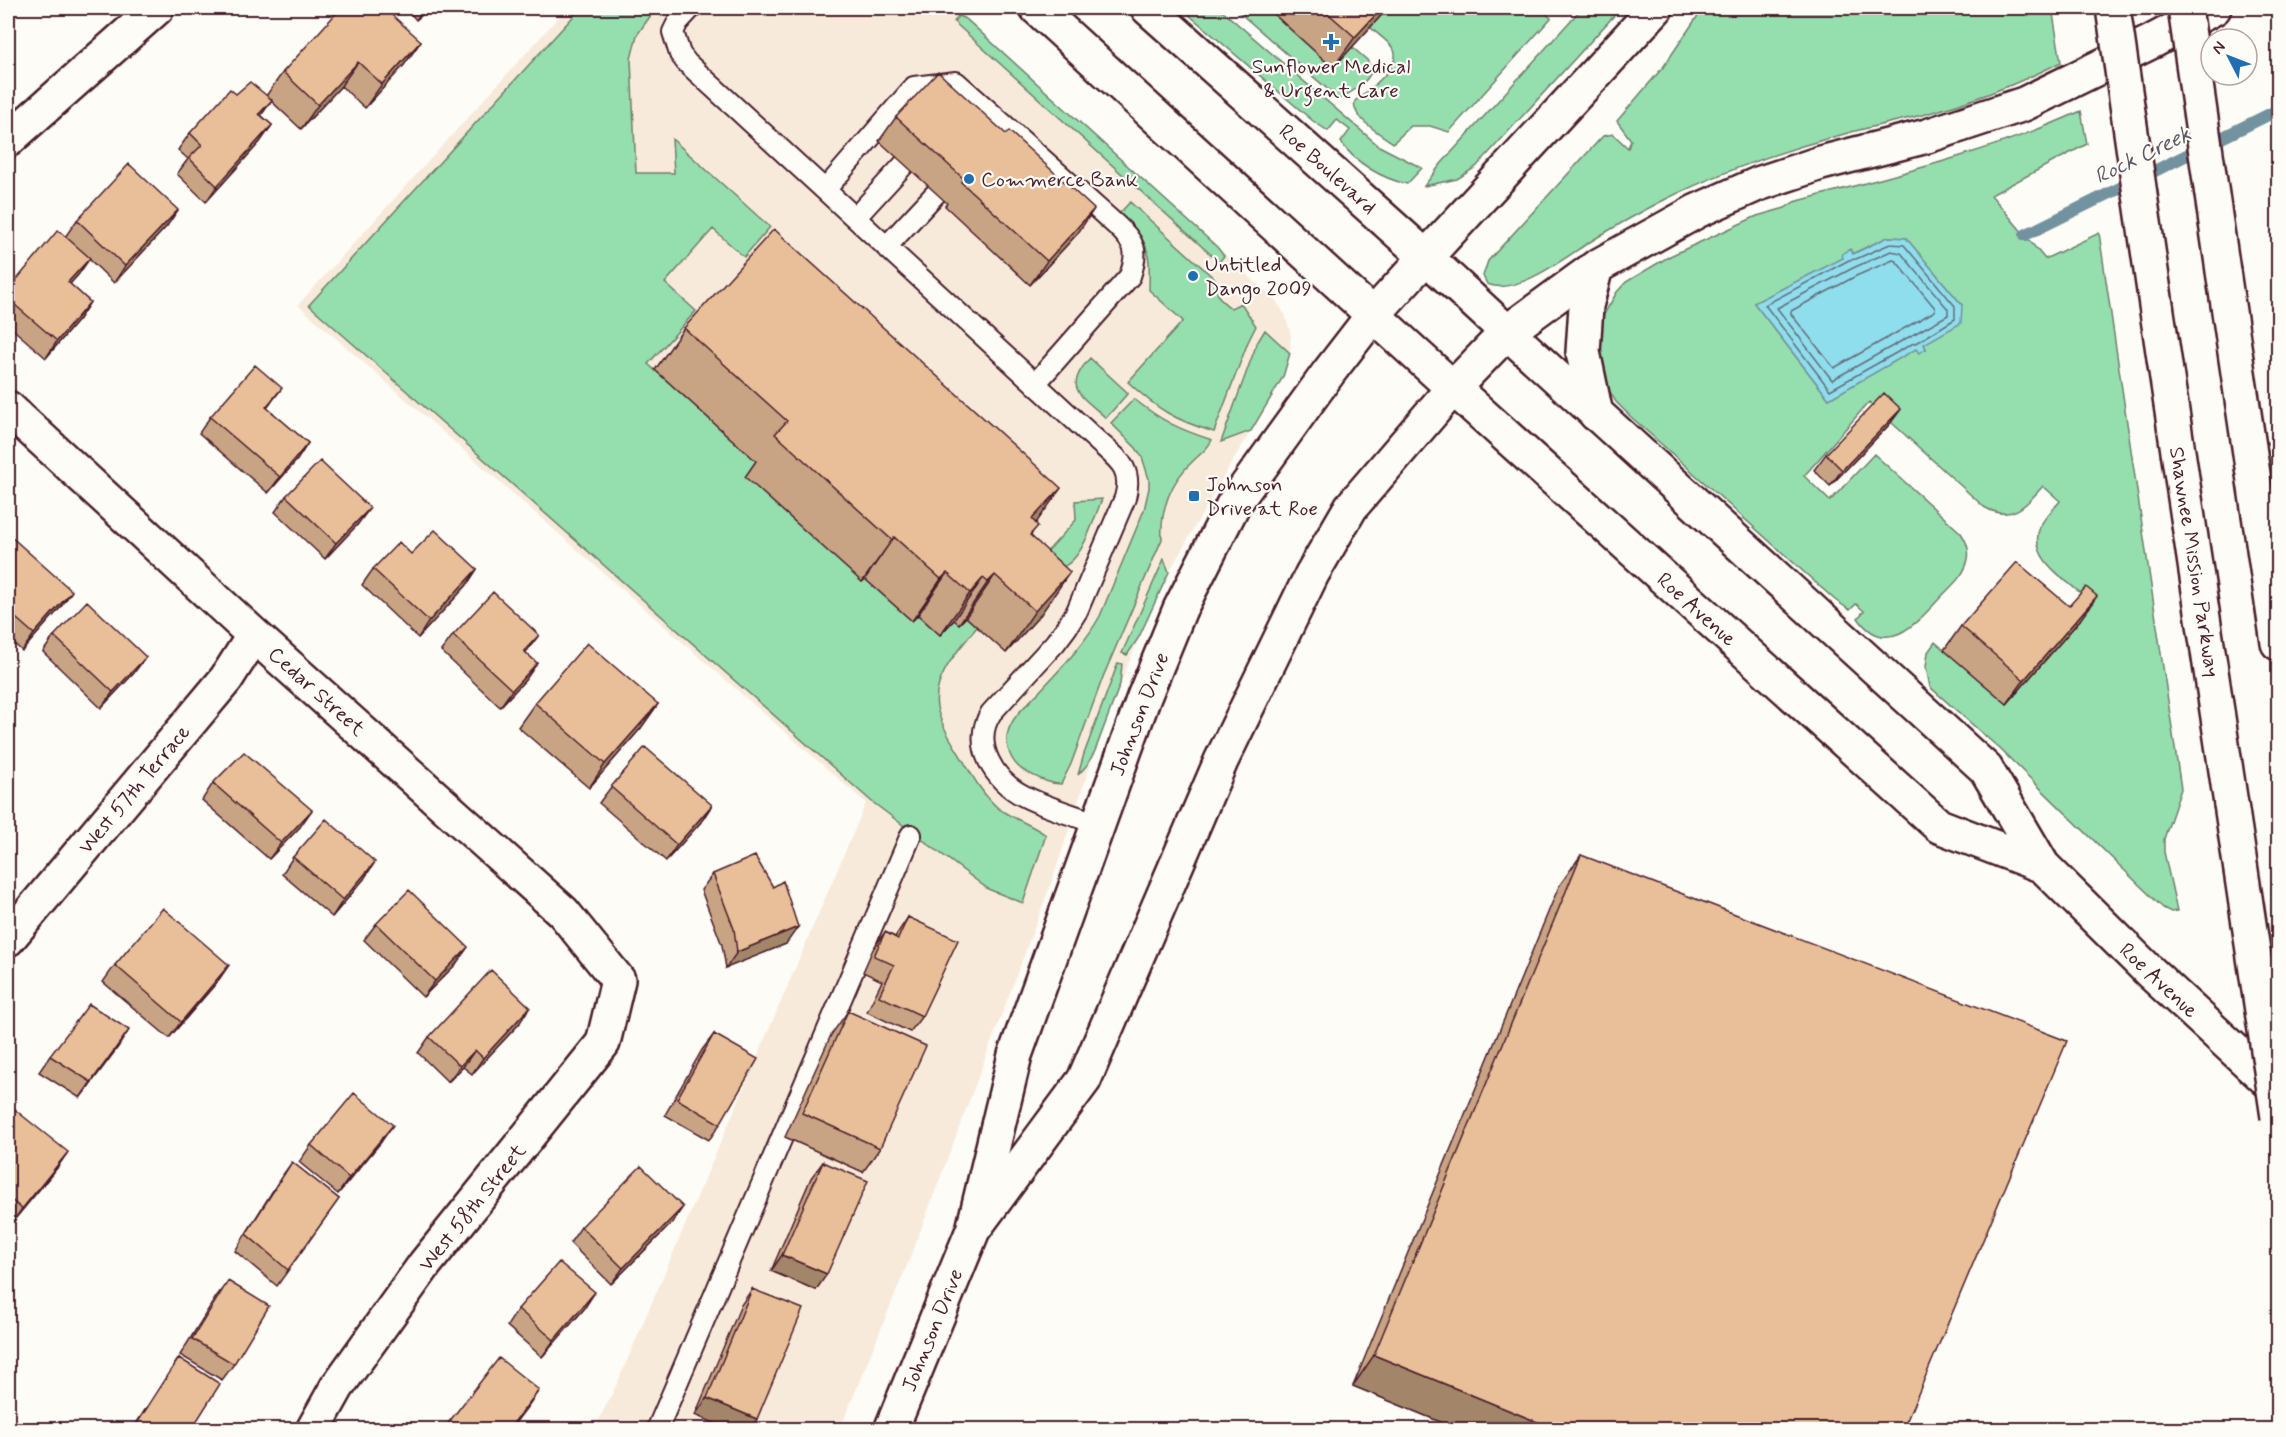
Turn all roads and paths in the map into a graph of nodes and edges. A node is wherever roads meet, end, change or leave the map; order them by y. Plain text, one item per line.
1 (156, 8) edge
2 (692, 8) edge
3 (1037, 8) edge
4 (1148, 8) edge
5 (1656, 8) edge
6 (2113, 8) edge
7 (2185, 8) edge
8 (2214, 8) edge
9 (970, 93) junction
10 (954, 110) edge
11 (1001, 121) junction
12 (932, 133) edge
13 (985, 138) edge
14 (8, 141) edge
15 (964, 162) edge
16 (825, 190) junction
17 (855, 218) junction
18 (886, 247) junction
19 (1426, 257) junction
20 (1596, 267) junction
21 (1373, 315) junction
22 (1507, 332) junction
23 (1035, 384) junction
24 (1453, 388) junction
25 (8, 408) edge
26 (1596, 414) junction
27 (254, 635) junction
28 (2278, 643) edge
29 (1098, 824) junction
30 (911, 835) dead end
31 (2043, 866) junction
32 (8, 939) edge
33 (618, 981) joint
34 (2278, 1090) edge
35 (2278, 1117) edge
36 (972, 1230) junction
37 (313, 1430) edge
38 (657, 1430) edge
39 (891, 1430) edge

1 - 14 main road
2 - 16 lane
3 - 21 main road
4 - 19 main road, Roe Boulevard
5 - 19 main road, Johnson Drive
6 - 35 main road, Shawnee Mission Parkway, bridge
7 - 28 main road, bridge
8 - 20 main road, Johnson Drive
9 - 10 lane
9 - 11 lane
9 - 16 lane
11 - 13 lane
11 - 23 lane
12 - 17 lane
15 - 18 lane
16 - 17 lane
17 - 18 lane
18 - 23 lane
19 - 21 main road, Johnson Drive
19 - 22 main road, Roe Boulevard
20 - 22 main road, Johnson Drive
20 - 26 main road
21 - 24 main road, Roe Avenue
21 - 29 main road, Johnson Drive
22 - 24 main road, Johnson Drive
22 - 26 main road, Roe Avenue
23 - 29 lane
24 - 31 main road, Roe Avenue
24 - 36 main road, Johnson Drive
25 - 27 main road, Cedar Street
26 - 31 main road, Roe Avenue
27 - 32 main road, West 57th Terrace
27 - 33 main road, Cedar Street
29 - 36 main road, Johnson Drive
30 - 38 lane
31 - 34 main road, Roe Avenue
33 - 37 main road, West 58th Street
36 - 39 main road, Johnson Drive

